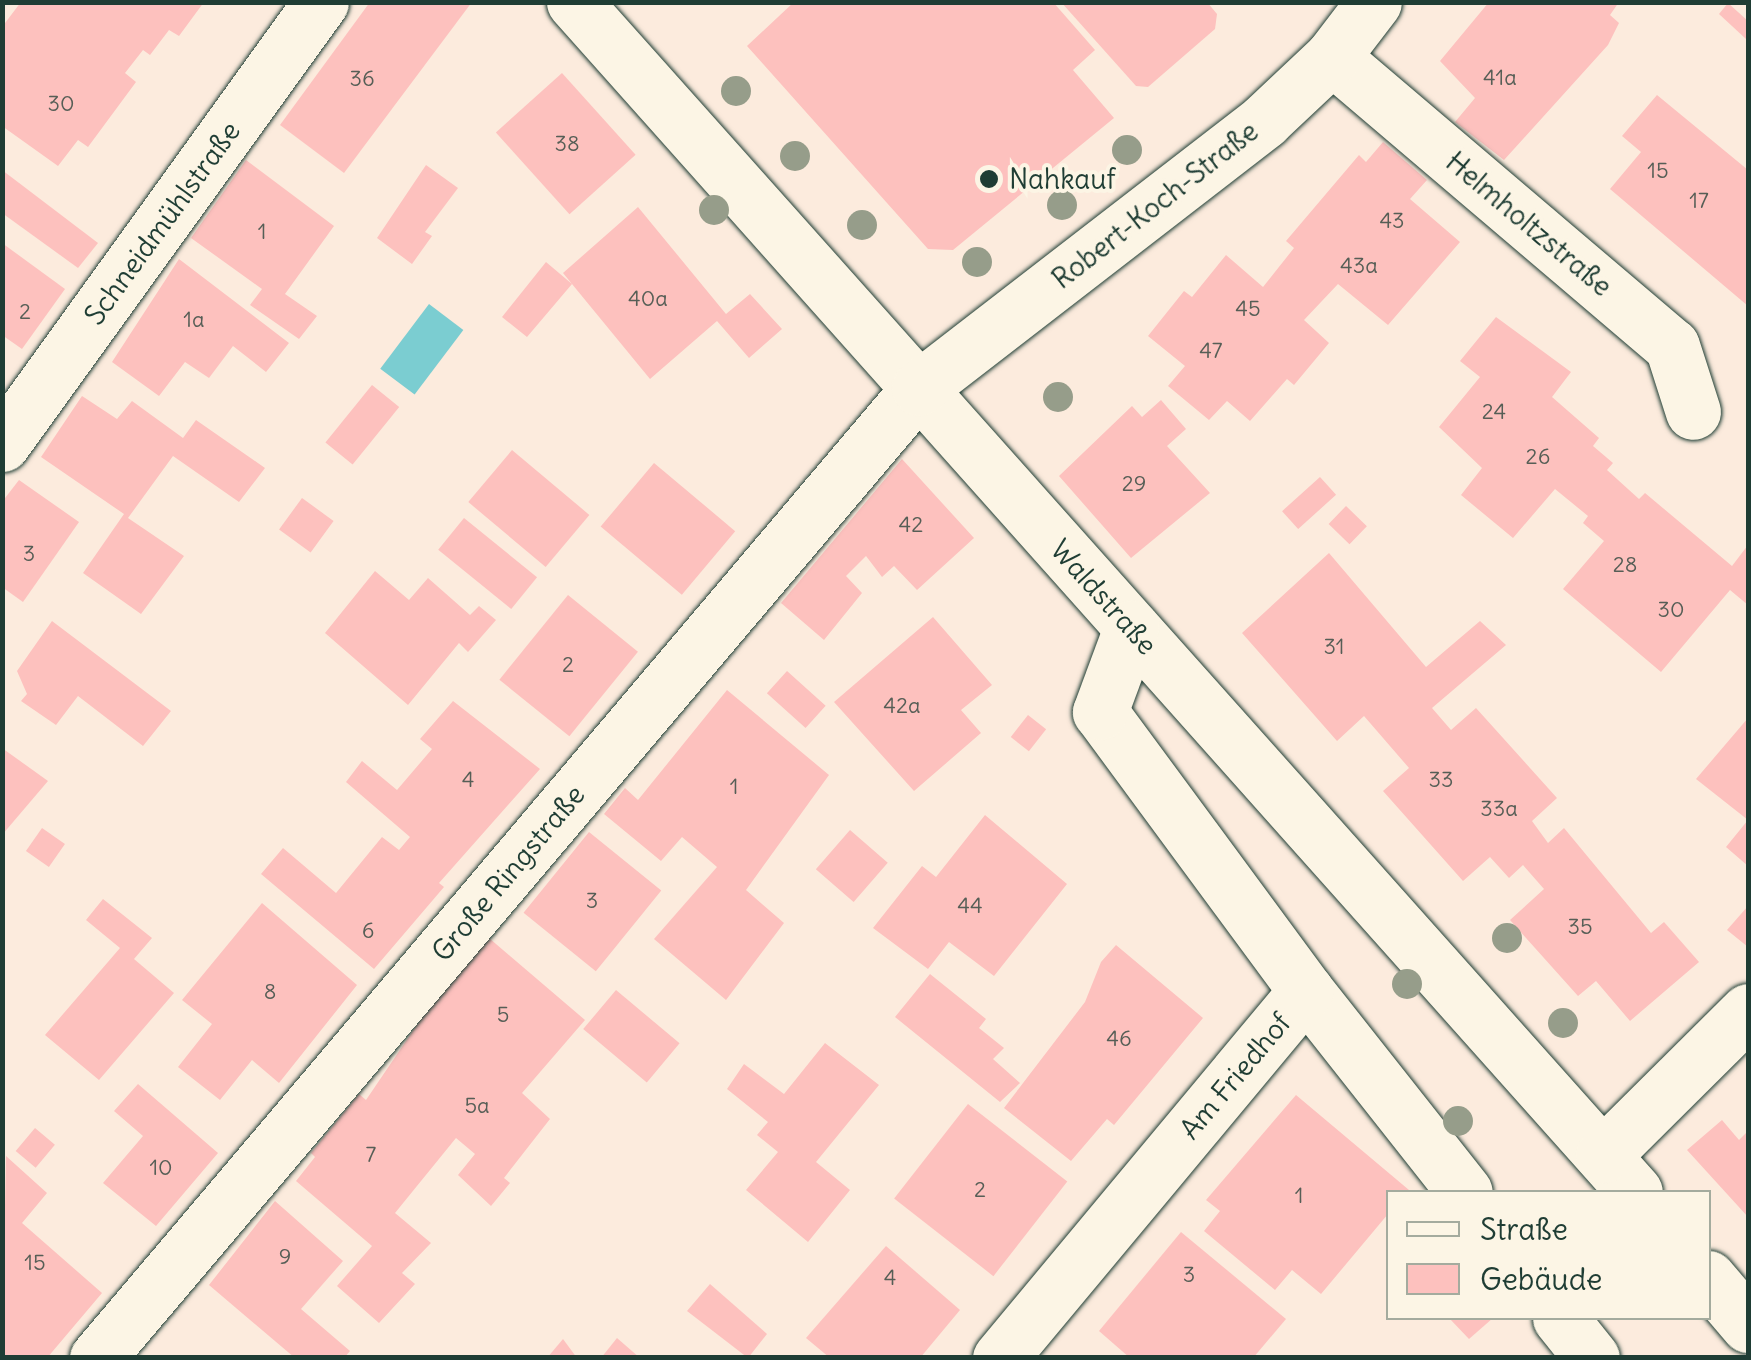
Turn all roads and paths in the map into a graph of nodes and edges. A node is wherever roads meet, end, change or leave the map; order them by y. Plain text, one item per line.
1 (321, 2) edge
2 (574, 2) edge
3 (1345, 24) edge
4 (919, 388) junction
5 (1693, 412) dead end
6 (2, 444) edge
7 (1131, 628) junction
8 (1306, 991) junction
9 (1748, 1011) edge
10 (1620, 1174) edge
11 (1463, 1190) edge
12 (1711, 1282) edge
13 (1562, 1320) edge
14 (1748, 1325) edge
15 (97, 1358) edge
16 (1000, 1358) edge
17 (1592, 1358) edge

1 - 6 street, Schneidmühlstraße
2 - 4 street, Waldstraße
3 - 4 street, Robert-Koch-Straße
3 - 5 street, Helmholtzstraße
4 - 7 street, Waldstraße
4 - 15 street, Große Ringstraße
7 - 8 street, Am Friedhof
7 - 10 street, Waldstraße
8 - 11 street
8 - 16 street, Am Friedhof
9 - 10 street
12 - 14 street
13 - 17 street

